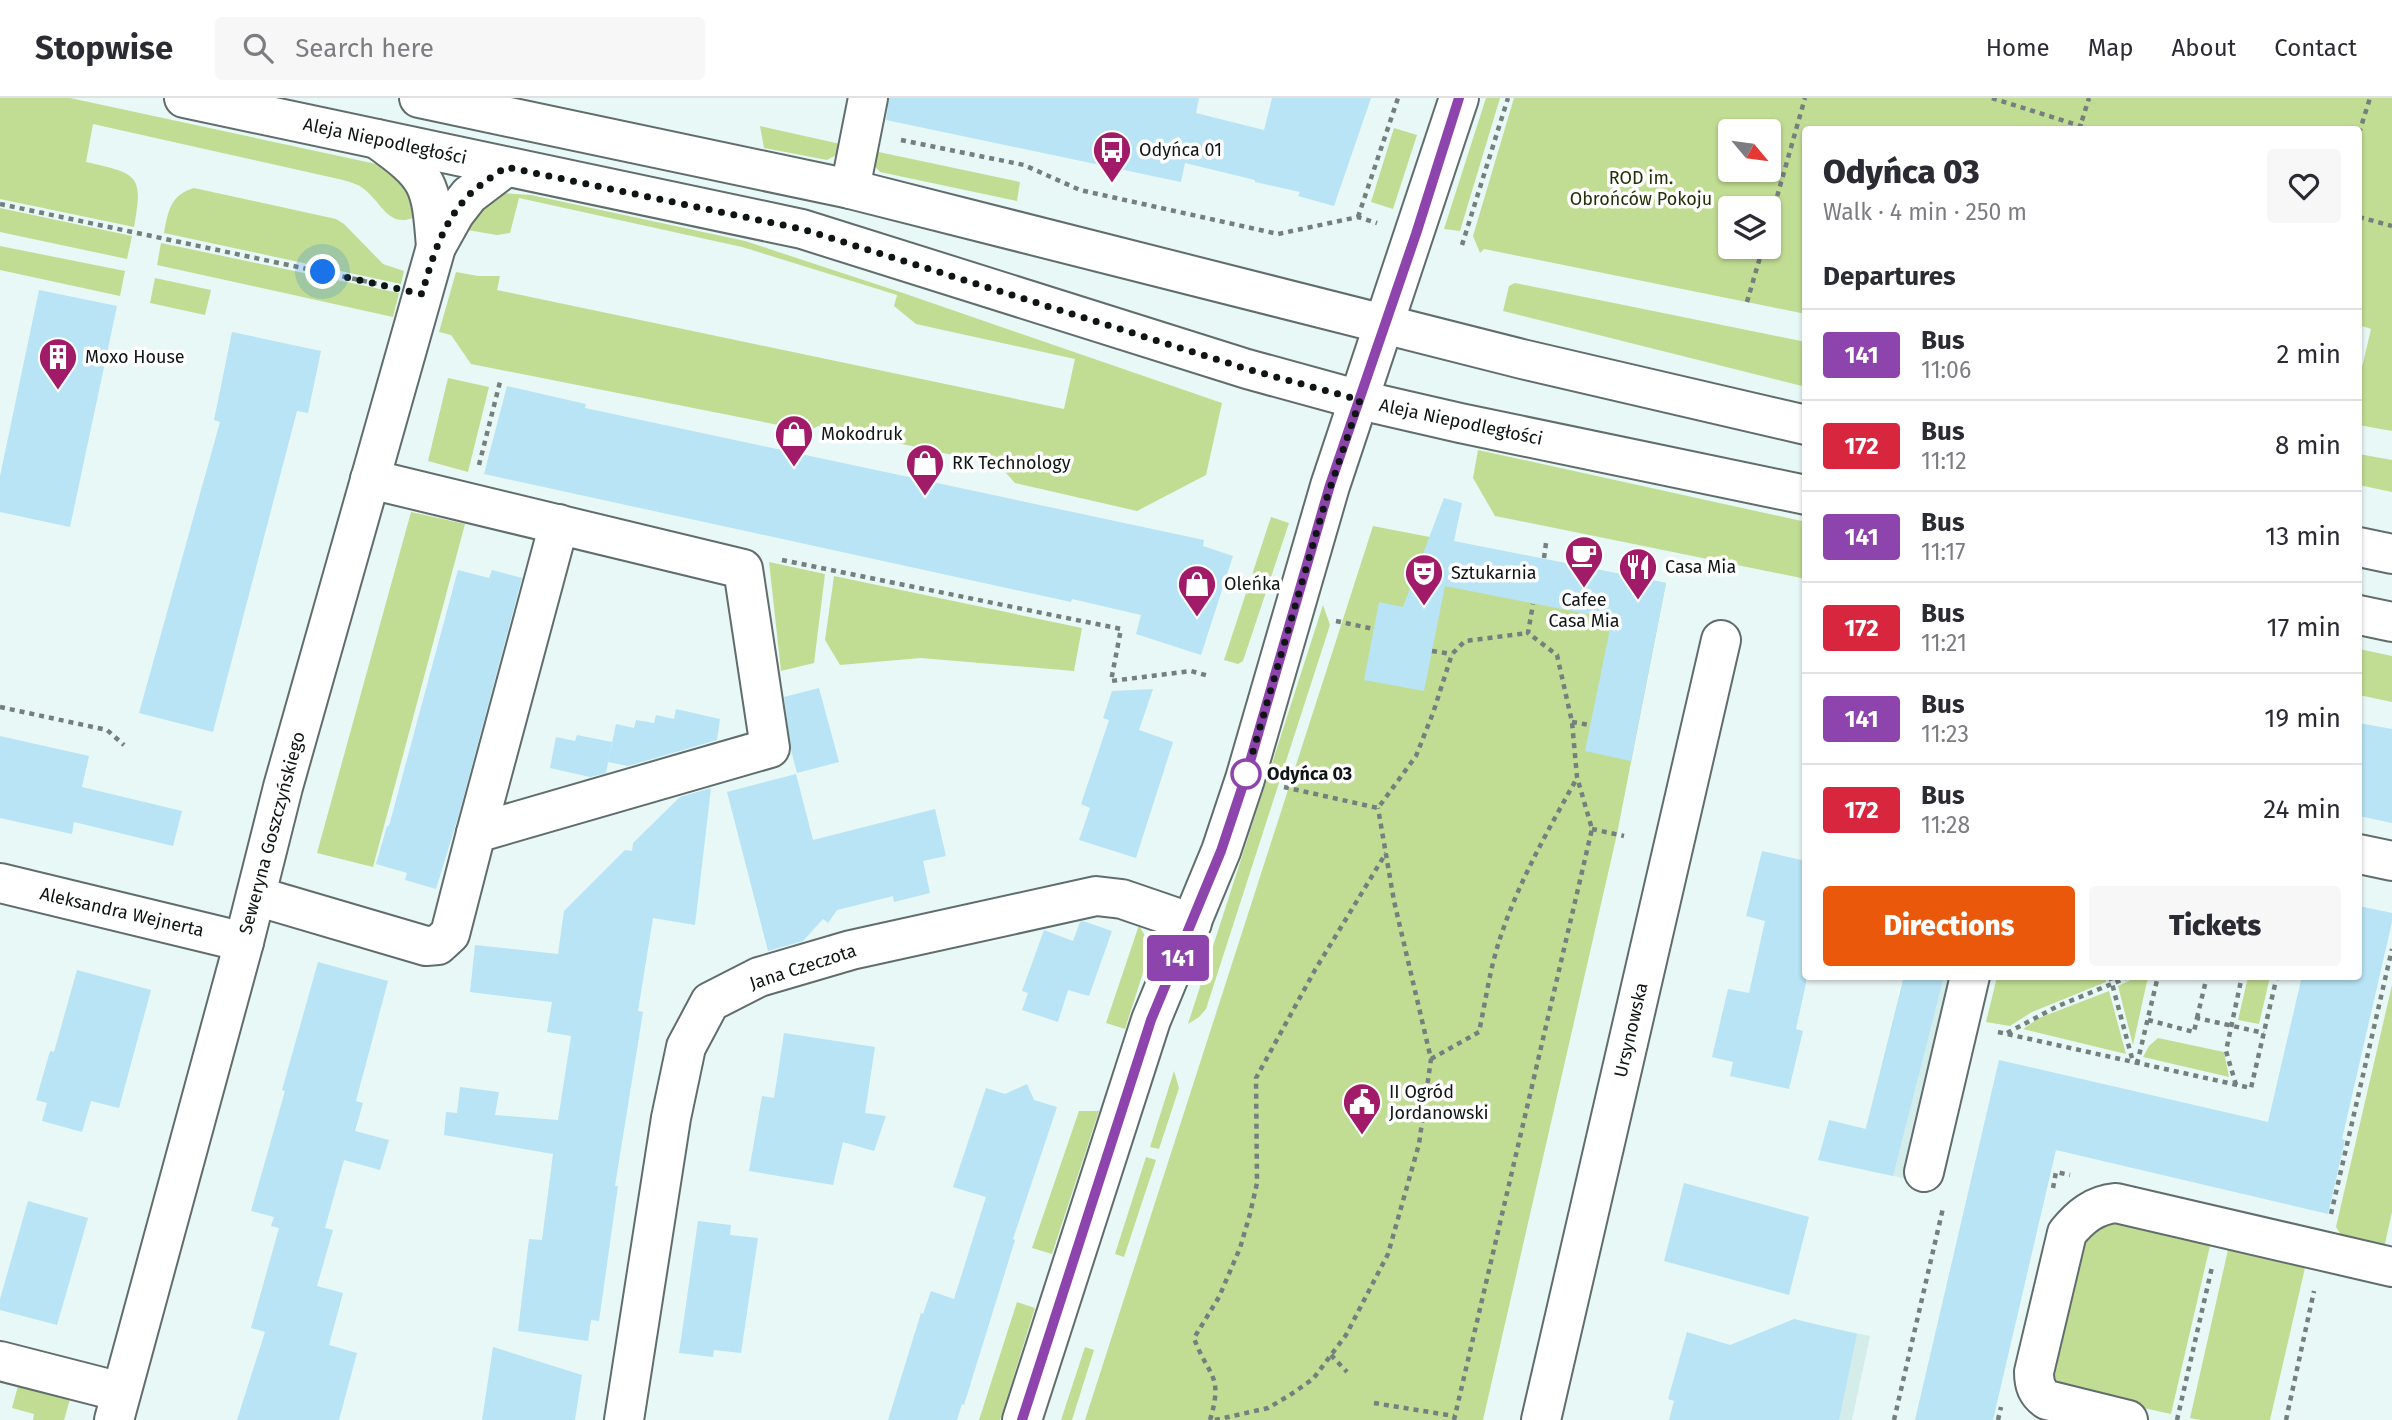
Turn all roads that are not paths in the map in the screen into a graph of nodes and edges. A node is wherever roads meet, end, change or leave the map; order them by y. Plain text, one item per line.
1 (184, 98) edge
2 (419, 98) edge
3 (868, 98) edge
4 (1459, 98) edge
5 (377, 139) junction
6 (506, 167) junction
7 (850, 189) junction
8 (436, 247) junction
9 (1385, 324) junction
10 (1360, 400) junction
11 (1802, 424) edge
12 (370, 479) junction
13 (1802, 494) edge
14 (559, 524) junction
15 (2362, 548) edge
16 (2392, 554) edge
17 (2362, 616) edge
18 (2392, 622) edge
19 (1721, 640) dead end
20 (477, 833) junction
21 (2362, 855) edge
22 (2392, 861) edge
23 (0, 883) edge
24 (256, 896) junction
25 (1192, 923) junction
26 (244, 942) junction
27 (1969, 980) edge
28 (1924, 1172) dead end
29 (2392, 1267) edge
30 (0, 1361) edge
31 (117, 1406) edge
32 (624, 1420) edge
33 (1022, 1420) edge
34 (1541, 1420) edge
35 (2128, 1420) edge

1 - 5 street, Aleja Niepodległości
2 - 7 street
3 - 7 street
4 - 9 street
5 - 6 street, Aleja Niepodległości
5 - 8 street, Seweryna Goszczyńskiego
6 - 8 street, Seweryna Goszczyńskiego
6 - 10 street, Aleja Niepodległości
7 - 9 street
8 - 12 street, Seweryna Goszczyńskiego
9 - 10 street
9 - 11 street
10 - 13 street, Aleja Niepodległości
10 - 25 street
12 - 14 street
12 - 24 street, Seweryna Goszczyńskiego
14 - 20 street
14 - 20 street
15 - 16 street
17 - 18 street
19 - 34 street, Ursynowska
20 - 24 street
21 - 22 street
23 - 26 street, Aleksandra Wejnerta
24 - 26 street, Seweryna Goszczyńskiego
25 - 32 street, Jana Czeczota
25 - 33 street
26 - 31 street, Seweryna Goszczyńskiego
27 - 28 street
29 - 35 street
30 - 31 street

